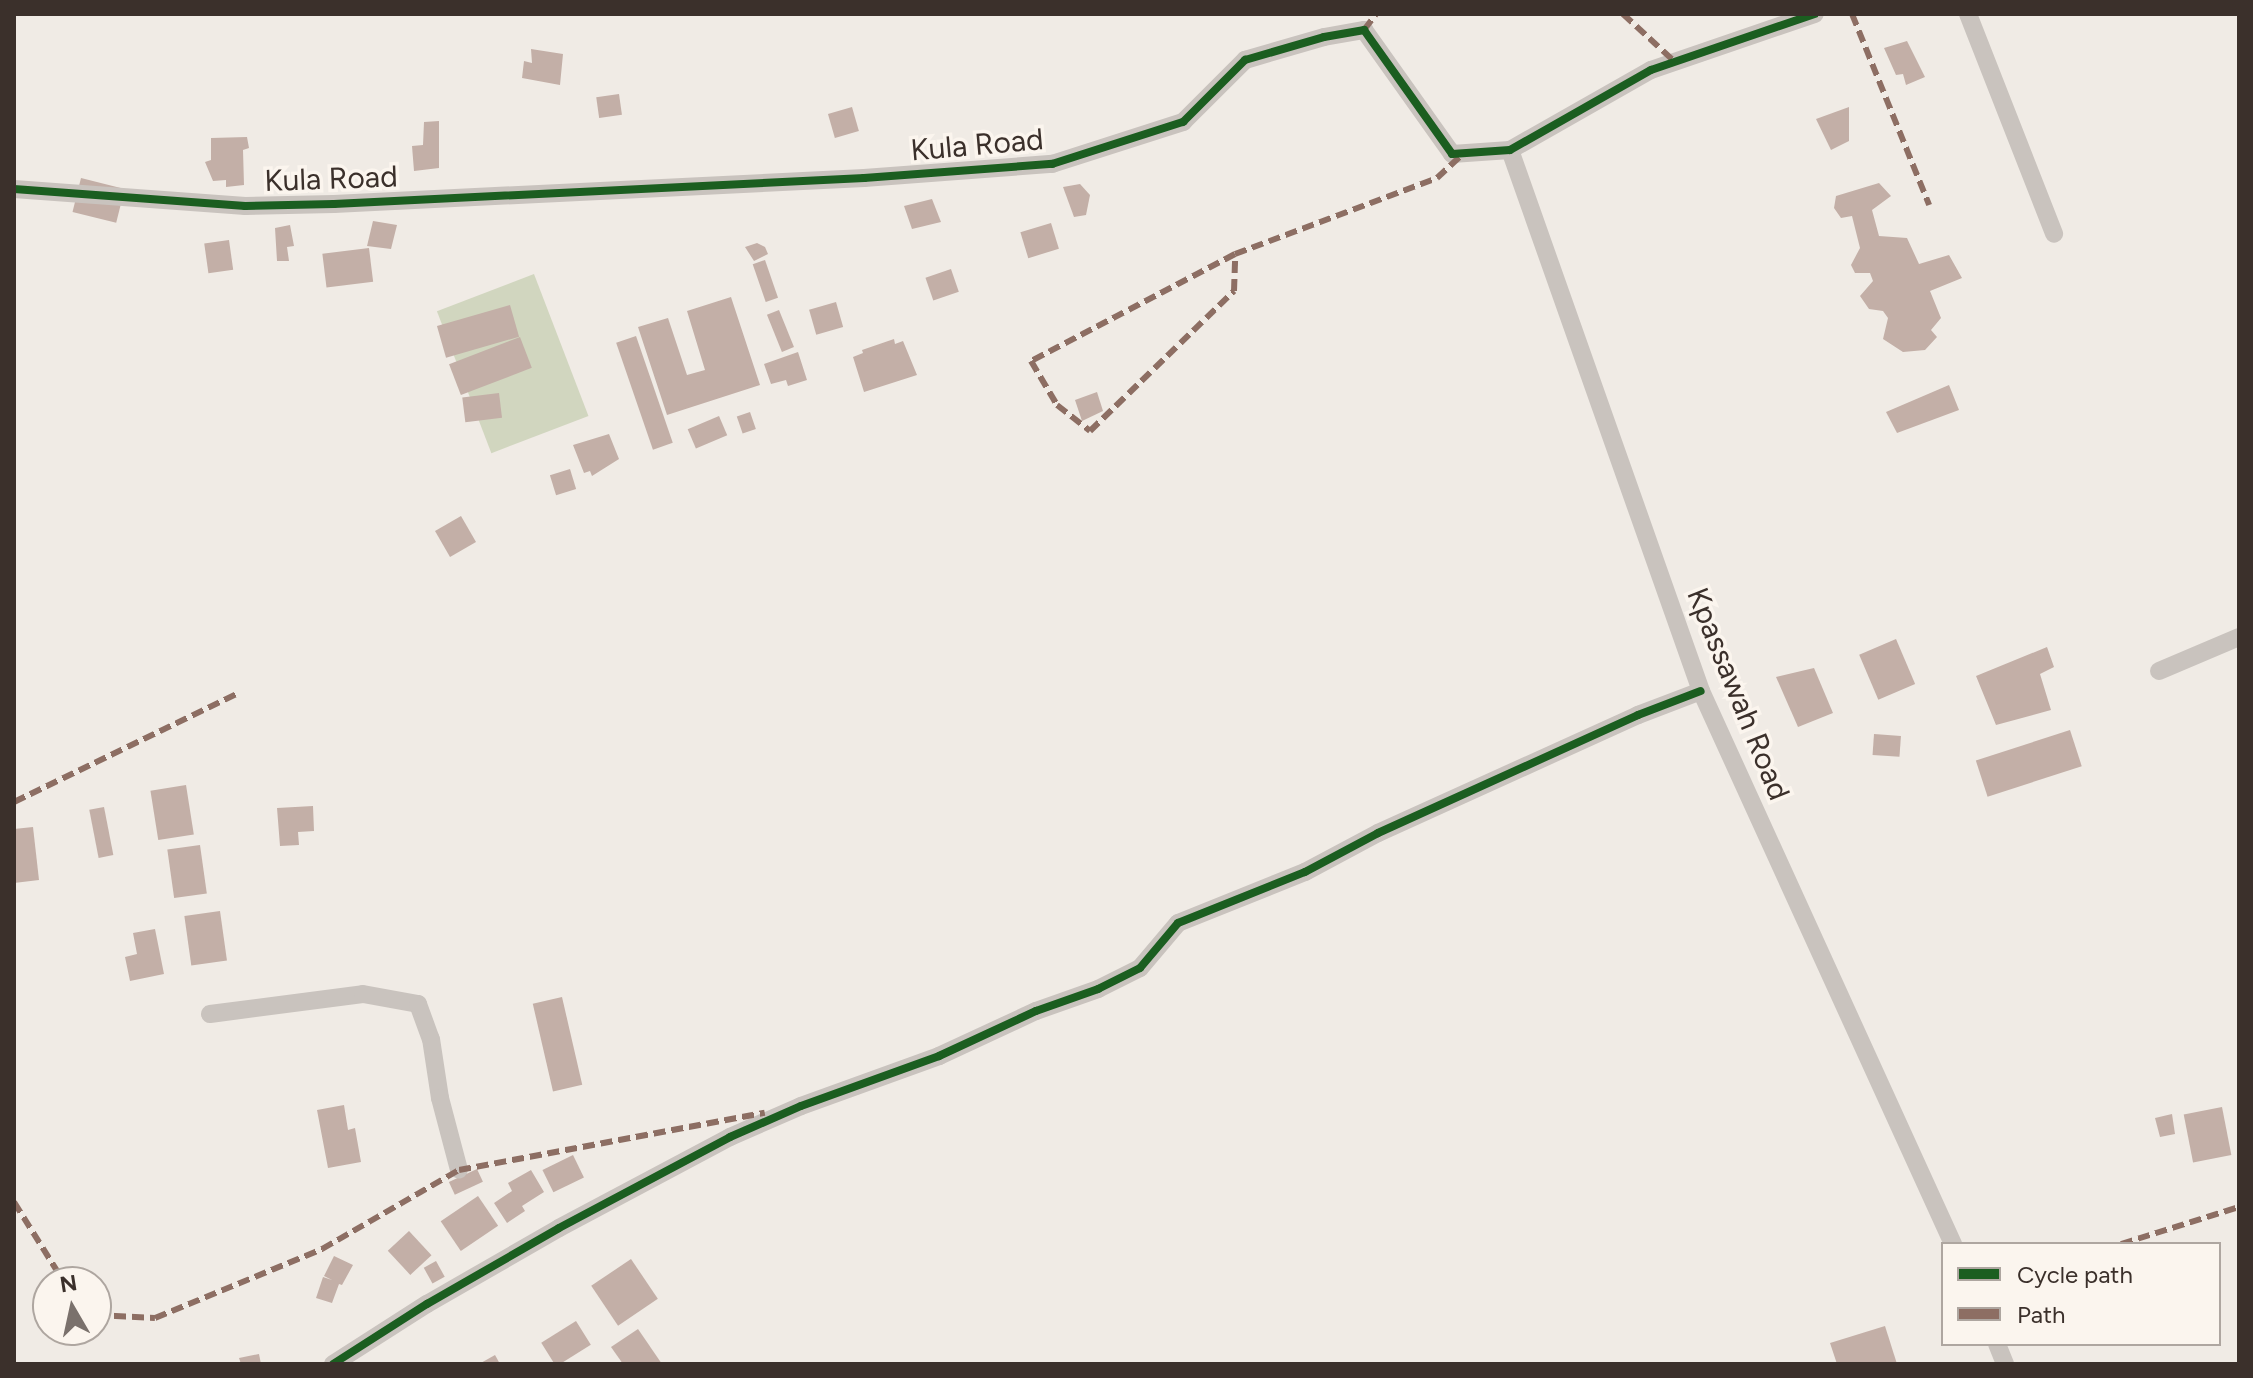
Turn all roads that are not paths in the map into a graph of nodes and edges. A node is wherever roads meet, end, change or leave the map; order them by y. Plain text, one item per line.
1 (1815, 14) edge
2 (1968, 14) edge
3 (1510, 150) junction
4 (14, 189) edge
5 (2054, 234) dead end
6 (2239, 637) edge
7 (2159, 671) dead end
8 (1701, 691) junction
9 (210, 1014) dead end
10 (459, 1170) dead end
11 (1952, 1242) edge
12 (333, 1364) edge

1 - 3 street, Kula Road
2 - 5 street
3 - 4 street, Kula Road
3 - 8 street, Kpassawah Road
6 - 7 street
8 - 11 street, Kpassawah Road
8 - 12 street
9 - 10 street

